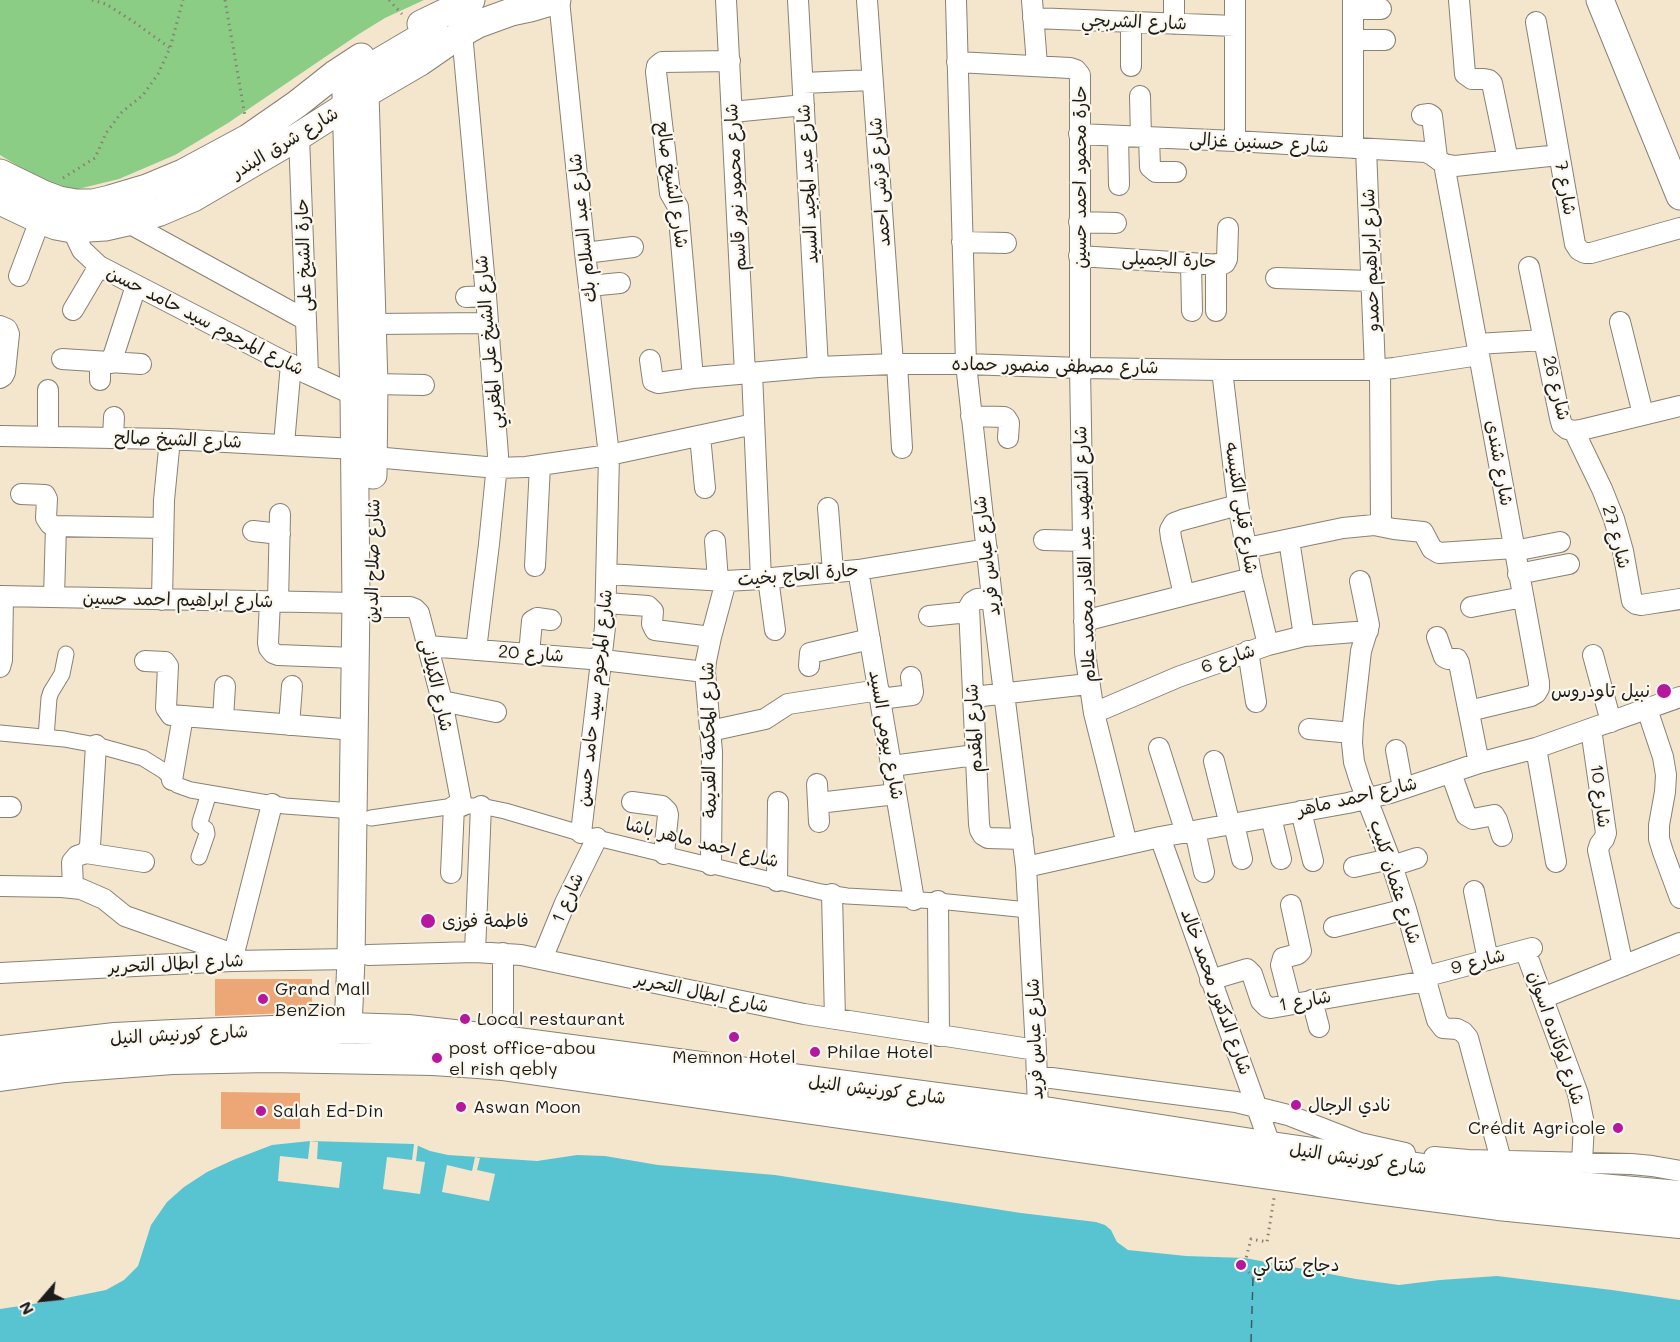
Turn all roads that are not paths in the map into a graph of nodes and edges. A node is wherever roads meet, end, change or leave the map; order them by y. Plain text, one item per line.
1 (471, 0) edge
2 (558, 0) edge
3 (726, 0) edge
4 (798, 0) edge
5 (867, 0) edge
6 (956, 0) edge
7 (1174, 0) edge
8 (1235, 0) edge
9 (1459, 0) edge
10 (1600, 0) edge
11 (1353, 4) edge
12 (518, 6) edge
13 (1033, 9) edge
14 (1381, 9) dead end
15 (438, 16) junction
16 (1131, 22) junction
17 (1536, 22) dead end
18 (1174, 24) junction
19 (1235, 26) junction
20 (462, 33) junction
21 (1353, 40) junction
22 (1385, 40) dead end
23 (730, 61) junction
24 (957, 62) junction
25 (1037, 65) junction
26 (1131, 66) dead end
27 (872, 80) junction
28 (803, 83) junction
29 (1140, 96) dead end
30 (356, 100) junction
31 (804, 105) junction
32 (732, 112) junction
33 (1422, 115) dead end
34 (1079, 134) junction
35 (299, 136) junction
36 (1118, 136) junction
37 (1145, 137) junction
38 (1235, 141) junction
39 (1360, 149) junction
40 (1559, 154) junction
41 (1508, 160) junction
42 (1441, 161) junction
43 (1176, 172) dead end
44 (0, 173) edge
45 (1119, 185) dead end
46 (1680, 196) edge
47 (0, 201) edge
48 (42, 207) junction
49 (127, 222) junction
50 (1079, 222) junction
51 (1116, 223) dead end
52 (1228, 228) dead end
53 (1680, 228) edge
54 (72, 229) junction
55 (962, 242) junction
56 (1006, 243) dead end
57 (633, 247) dead end
58 (585, 253) junction
59 (1079, 256) junction
60 (1191, 263) junction
61 (1216, 264) junction
62 (99, 266) junction
63 (1529, 267) dead end
64 (20, 276) dead end
65 (1276, 278) dead end
66 (1371, 281) junction
67 (620, 283) dead end
68 (136, 286) junction
69 (589, 286) junction
70 (486, 296) junction
71 (466, 297) dead end
72 (73, 310) dead end
73 (1192, 311) dead end
74 (1216, 311) dead end
75 (306, 321) junction
76 (1620, 322) dead end
77 (488, 323) junction
78 (372, 324) junction
79 (0, 326) edge
80 (1544, 340) junction
81 (1478, 349) junction
82 (62, 359) dead end
83 (650, 360) dead end
84 (141, 364) dead end
85 (895, 364) junction
86 (966, 364) junction
87 (818, 367) junction
88 (104, 368) junction
89 (1080, 368) junction
90 (299, 369) junction
91 (1222, 370) junction
92 (1378, 370) junction
93 (748, 374) junction
94 (0, 378) edge
95 (693, 378) junction
96 (424, 385) dead end
97 (48, 390) dead end
98 (364, 390) junction
99 (1680, 406) edge
100 (1643, 414) junction
101 (971, 416) junction
102 (114, 417) dead end
103 (754, 424) junction
104 (1574, 431) junction
105 (0, 436) edge
106 (700, 436) junction
107 (48, 437) junction
108 (113, 438) junction
109 (170, 438) junction
110 (1008, 438) dead end
111 (284, 444) junction
112 (902, 448) dead end
113 (364, 453) junction
114 (609, 455) junction
115 (540, 465) junction
116 (497, 468) junction
117 (705, 488) dead end
118 (21, 494) dead end
119 (1238, 505) junction
120 (828, 508) dead end
121 (280, 514) dead end
122 (56, 526) junction
123 (1381, 526) junction
124 (163, 528) junction
125 (253, 531) dead end
126 (280, 534) junction
127 (1044, 540) dead end
128 (1289, 540) junction
129 (1083, 541) junction
130 (715, 542) dead end
131 (1560, 542) dead end
132 (1246, 548) junction
133 (987, 549) junction
134 (1514, 549) junction
135 (1569, 564) dead end
136 (535, 566) dead end
137 (858, 570) junction
138 (833, 572) junction
139 (607, 574) junction
140 (1518, 574) junction
141 (764, 579) junction
142 (1252, 579) junction
143 (722, 580) junction
144 (1360, 581) dead end
145 (1184, 595) junction
146 (2, 596) edge
147 (54, 597) junction
148 (1523, 597) junction
149 (992, 598) junction
150 (1680, 599) edge
151 (162, 600) junction
152 (274, 602) junction
153 (606, 603) junction
154 (364, 605) junction
155 (1471, 607) dead end
156 (969, 612) junction
157 (929, 616) dead end
158 (551, 620) dead end
159 (1084, 621) junction
160 (776, 630) dead end
161 (1368, 631) junction
162 (1304, 636) junction
163 (1437, 637) dead end
164 (711, 638) junction
165 (870, 639) junction
166 (1268, 645) junction
167 (428, 646) junction
168 (476, 650) junction
169 (1248, 651) junction
170 (66, 654) dead end
171 (529, 654) junction
172 (1593, 654) dead end
173 (355, 658) junction
174 (603, 660) junction
175 (145, 661) dead end
176 (809, 666) dead end
177 (0, 667) edge
178 (705, 672) junction
179 (911, 677) dead end
180 (1088, 684) junction
181 (225, 686) dead end
182 (292, 686) dead end
183 (1004, 693) junction
184 (880, 695) junction
185 (973, 697) junction
186 (1680, 697) edge
187 (442, 701) junction
188 (1256, 702) dead end
189 (1647, 709) junction
190 (1469, 711) junction
191 (496, 712) dead end
192 (1094, 713) junction
193 (183, 716) junction
194 (223, 719) junction
195 (1611, 722) junction
196 (289, 725) junction
197 (1309, 729) dead end
198 (1591, 729) junction
199 (355, 730) junction
200 (710, 731) junction
201 (0, 733) edge
202 (1352, 734) junction
203 (46, 737) junction
204 (96, 745) junction
205 (1159, 748) dead end
206 (1536, 748) junction
207 (1396, 750) dead end
208 (975, 755) junction
209 (1214, 761) dead end
210 (1479, 763) junction
211 (892, 766) junction
212 (1451, 772) junction
213 (172, 780) junction
214 (1403, 788) junction
215 (209, 793) junction
216 (896, 794) junction
217 (1367, 798) junction
218 (1671, 798) edge
219 (632, 802) dead end
220 (778, 802) dead end
221 (818, 803) dead end
222 (272, 804) junction
223 (466, 806) junction
224 (1301, 811) junction
225 (362, 814) junction
226 (1271, 817) junction
227 (1232, 824) junction
228 (1191, 832) junction
229 (589, 835) junction
230 (1502, 836) dead end
231 (1160, 837) junction
232 (1023, 839) junction
233 (1127, 844) junction
234 (86, 853) junction
235 (664, 854) junction
236 (199, 857) dead end
237 (1417, 858) dead end
238 (1242, 859) dead end
239 (1281, 859) dead end
240 (1313, 861) dead end
241 (144, 862) dead end
242 (1391, 862) junction
243 (1556, 862) dead end
244 (711, 866) junction
245 (1026, 867) junction
246 (1354, 867) dead end
247 (1675, 868) edge
248 (1204, 872) dead end
249 (451, 873) dead end
250 (777, 881) junction
251 (0, 886) edge
252 (73, 888) junction
253 (1474, 891) dead end
254 (832, 894) junction
255 (1680, 898) edge
256 (914, 900) junction
257 (938, 901) junction
258 (1291, 905) dead end
259 (1028, 909) junction
260 (1406, 909) junction
261 (1334, 927) dead end
262 (1680, 943) edge
263 (1528, 949) joint
264 (475, 952) junction
265 (503, 953) junction
266 (360, 957) junction
267 (233, 958) junction
268 (542, 959) junction
269 (1488, 960) junction
270 (1623, 966) junction
271 (0, 973) edge
272 (1425, 979) junction
273 (1210, 980) junction
274 (1543, 998) junction
275 (1312, 1000) junction
276 (1291, 1004) junction
277 (835, 1019) junction
278 (1318, 1027) dead end
279 (358, 1028) junction
280 (939, 1036) junction
281 (503, 1041) junction
282 (1036, 1050) junction
283 (0, 1051) edge
284 (269, 1057) junction
285 (0, 1076) edge
286 (1036, 1077) junction
287 (1258, 1107) junction
288 (1038, 1110) junction
289 (1271, 1147) junction
290 (1501, 1160) junction
291 (1582, 1162) junction
292 (1680, 1171) edge
293 (1680, 1196) edge
294 (1680, 1223) edge

1 - 15 main road, شارع شرق البندر
2 - 12 main road, شارع شرق البندر
2 - 58 street, شارع عبد السلام بك
3 - 23 street, شارع محمود نور قاسم
4 - 28 street, شارع عبد المجيد السيد
5 - 27 street, شارع قرشى احمد
6 - 24 street, شارع عباس فريد
7 - 18 street
8 - 19 street
9 - 41 street
10 - 46 main road
11 - 14 street
11 - 21 street, شارع ابراهيم حمدو
12 - 20 main road, شارع شرق البندر
13 - 16 street, شارع الشربجي
13 - 25 street
15 - 30 main road
15 - 48 main road, شارع شرق البندر
16 - 18 street, شارع الشربجي
16 - 26 street
17 - 40 street, شارع 7
18 - 19 street, شارع الشربجي
19 - 38 street
20 - 30 main road, شارع شرق البندر
20 - 70 street, شارع الشيخ على المغربي
21 - 22 street
21 - 39 street, شارع ابراهيم حمدو
23 - 32 street, شارع محمود نور قاسم
23 - 95 street, شارع الشيخ صالح
24 - 25 street, حارة محمود احمد حسين
24 - 55 street, شارع عباس فريد
25 - 34 street, حارة محمود احمد حسين
27 - 28 street
27 - 85 street, شارع قرشى احمد
28 - 31 street, شارع عبد المجيد السيد
29 - 37 street
30 - 35 main road, شارع شرق البندر
30 - 78 main road, شارع صلاح الدين
30 - 98 main road, شارع صلاح الدين
31 - 32 street
31 - 87 street, شارع عبد المجيد السيد
32 - 93 street, شارع محمود نور قاسم
33 - 42 street, شارع شندى
34 - 36 street, شارع حسنين غزالى
34 - 50 street, حارة محمود احمد حسين
35 - 49 main road, شارع شرق البندر
35 - 75 street, حارة الشيخ على
36 - 37 street, شارع حسنين غزالى
36 - 45 street
37 - 38 street, شارع حسنين غزالى
37 - 43 street
38 - 39 street, شارع حسنين غزالى
39 - 42 street, شارع حسنين غزالى
39 - 66 street, شارع ابراهيم حمدو
40 - 41 street, شارع حسنين غزالى
40 - 53 street, شارع 7
41 - 42 street, شارع حسنين غزالى
42 - 81 street, شارع شندى
44 - 48 main road, شارع شرق البندر
47 - 48 main road, شارع شرق البندر
48 - 54 main road, شارع شرق البندر
48 - 64 street
49 - 54 main road, شارع شرق البندر
49 - 75 street
50 - 51 street
50 - 59 street, حارة محمود احمد حسين
52 - 61 street, حارة الجميلى
54 - 62 street, شارع المرحوم سيد حامد حسن
55 - 56 street
55 - 86 street, شارع عباس فريد
57 - 58 street
58 - 69 street, شارع عبد السلام بك
59 - 60 street, حارة الجميلى
59 - 89 street, حارة محمود احمد حسين
60 - 61 street, حارة الجميلى
60 - 73 street
61 - 74 street
62 - 68 street, شارع المرحوم سيد حامد حسن
62 - 72 street
63 - 80 street, شارع 26
65 - 66 street
66 - 92 street, شارع ابراهيم حمدو
67 - 69 street
68 - 88 street
68 - 90 street, شارع المرحوم سيد حامد حسن
69 - 114 street, شارع عبد السلام بك
70 - 71 street
70 - 77 street, شارع الشيخ على المغربي
75 - 90 street, حارة الشيخ على
76 - 100 street
77 - 78 street
77 - 116 street, شارع الشيخ على المغربي
78 - 98 main road, شارع صلاح الدين
79 - 94 street
80 - 81 street, شارع مصطفى منصور حماده
80 - 104 street, شارع 26
81 - 92 street, شارع مصطفى منصور حماده
81 - 134 street, شارع شندى
82 - 88 street
83 - 95 street, شارع مصطفى منصور حماده
84 - 88 street
85 - 86 street, شارع مصطفى منصور حماده
85 - 87 street, شارع مصطفى منصور حماده
85 - 112 street, شارع قرشى احمد
86 - 89 street, شارع مصطفى منصور حماده
86 - 101 street, شارع عباس فريد
87 - 93 street, شارع مصطفى منصور حماده
89 - 91 street, شارع مصطفى منصور حماده
89 - 129 street, شارع الشهيد عبد القادر محمد علام
90 - 98 street, شارع المرحوم سيد حامد حسن
90 - 111 street, حارة الشيخ على
91 - 92 street, شارع مصطفى منصور حماده
91 - 119 street, شارع قبلى الكنيسه
92 - 123 street, شارع ابراهيم حمدو
93 - 95 street, شارع مصطفى منصور حماده
93 - 103 street, شارع محمود نور قاسم
96 - 98 street
97 - 107 street
98 - 113 main road, شارع صلاح الدين
99 - 100 street, شارع 26
100 - 104 street, شارع 26
101 - 110 street
101 - 133 street, شارع عباس فريد
102 - 108 street
103 - 106 street, شارع الشيخ صالح
103 - 141 street, شارع محمود نور قاسم
104 - 150 street, شارع 27
105 - 107 street, شارع الشيخ صالح
106 - 114 street, شارع الشيخ صالح
106 - 117 street
107 - 108 street, شارع الشيخ صالح
108 - 109 street, شارع الشيخ صالح
109 - 111 street, شارع الشيخ صالح
109 - 124 street
111 - 113 street, شارع الشيخ صالح
113 - 116 street, شارع الشيخ صالح
113 - 154 main road, شارع صلاح الدين
114 - 115 street, شارع الشيخ صالح
114 - 139 street, شارع المرحوم سيد حامد حسن
115 - 116 street, شارع الشيخ صالح
115 - 136 street
116 - 168 street, شارع الشيخ على المغربي
118 - 122 street
119 - 132 street, شارع قبلى الكنيسه
119 - 145 street
120 - 138 street
121 - 126 street
122 - 124 street
122 - 147 street
123 - 128 street
123 - 134 street
124 - 151 street
125 - 126 street
126 - 152 street
127 - 129 street
128 - 132 street
128 - 162 street
129 - 159 street, شارع الشهيد عبد القادر محمد علام
130 - 143 street, شارع المحكمة القديمة
131 - 134 street
132 - 142 street, شارع قبلى الكنيسه
133 - 137 street, حارة الحاج بخيت
133 - 149 street, شارع عباس فريد
134 - 140 street, شارع شندى
135 - 140 street
137 - 138 street, حارة الحاج بخيت
137 - 165 street, شارع بيومى السيد
138 - 141 street, حارة الحاج بخيت
139 - 143 street, حارة الحاج بخيت
139 - 153 street, شارع المرحوم سيد حامد حسن
140 - 148 street, شارع شندى
141 - 143 street, حارة الحاج بخيت
141 - 160 street, شارع محمود نور قاسم
142 - 145 street
142 - 166 street, شارع قبلى الكنيسه
143 - 164 street, شارع المحكمة القديمة
144 - 161 street, شارع عثمان كليب
145 - 159 street
146 - 147 street, شارع ابراهيم احمد حسين
146 - 177 street
147 - 151 street, شارع ابراهيم احمد حسين
148 - 155 street
148 - 190 street, شارع شندى
149 - 156 street
149 - 183 street, شارع عباس فريد
151 - 152 street, شارع ابراهيم احمد حسين
152 - 154 street, شارع ابراهيم احمد حسين
152 - 173 street
153 - 164 street
153 - 174 street, شارع المرحوم سيد حامد حسن
154 - 167 street, شارع الكيلانى
154 - 173 main road, شارع صلاح الدين
154 - 225 main road, شارع صلاح الدين
156 - 157 street
156 - 185 street, شارع المقدم
158 - 171 street
159 - 180 street, شارع الشهيد عبد القادر محمد علام
161 - 162 street, شارع 6
161 - 202 street, شارع عثمان كليب
162 - 166 street, شارع 6
163 - 190 street
164 - 178 street, شارع المحكمة القديمة
165 - 176 street
165 - 184 street, شارع بيومى السيد
166 - 169 street, شارع 6
167 - 168 street, شارع 20
167 - 187 street, شارع الكيلانى
168 - 171 street, شارع 20
169 - 188 street
169 - 192 street, شارع 6
170 - 203 street
171 - 174 street, شارع 20
172 - 195 street
173 - 199 main road, شارع صلاح الدين
174 - 178 street, شارع 20
174 - 229 street, شارع المرحوم سيد حامد حسن
175 - 193 street
178 - 200 street, شارع المحكمة القديمة
179 - 184 street
180 - 183 street
180 - 192 street, شارع الشهيد عبد القادر محمد علام
181 - 194 street
182 - 196 street
183 - 185 street
183 - 232 street, شارع عباس فريد
184 - 200 street
184 - 211 street, شارع بيومى السيد
185 - 208 street, شارع المقدم
186 - 189 street, شارع احمد ماهر
187 - 191 street
187 - 223 street, شارع الكيلانى
189 - 195 street, شارع احمد ماهر
189 - 218 street
190 - 210 street
192 - 233 street, شارع الشهيد عبد القادر محمد علام
193 - 194 street
193 - 213 street
194 - 196 street
195 - 198 street, شارع احمد ماهر
196 - 199 street
197 - 202 street
198 - 206 street, شارع احمد ماهر
198 - 270 street, شارع 10
199 - 225 main road, شارع صلاح الدين
200 - 244 street, شارع المحكمة القديمة
201 - 203 street, شارع احمد ماهر باشا
202 - 217 street, شارع عثمان كليب
203 - 204 street, شارع احمد ماهر باشا
204 - 213 street, شارع احمد ماهر باشا
204 - 234 street
205 - 228 street
206 - 210 street, شارع احمد ماهر
206 - 243 street
207 - 214 street
208 - 211 street
208 - 232 street, شارع المقدم
209 - 227 street
210 - 212 street, شارع احمد ماهر
211 - 216 street, شارع بيومى السيد
212 - 214 street, شارع احمد ماهر
212 - 230 street
213 - 215 street, شارع احمد ماهر باشا
214 - 217 street, شارع احمد ماهر
215 - 222 street, شارع احمد ماهر باشا
215 - 236 street
216 - 221 street
216 - 256 street, شارع بيومى السيد
217 - 224 street, شارع احمد ماهر
217 - 242 street, شارع عثمان كليب
218 - 247 street
219 - 235 street
220 - 250 street
222 - 225 street, شارع احمد ماهر باشا
222 - 267 street
223 - 225 street, شارع احمد ماهر باشا
223 - 229 street, شارع احمد ماهر باشا
223 - 249 street, شارع الكيلانى
223 - 264 street
224 - 226 street, شارع احمد ماهر
224 - 240 street
225 - 266 main road, شارع صلاح الدين
226 - 227 street, شارع احمد ماهر
226 - 239 street
227 - 228 street, شارع احمد ماهر
227 - 238 street
228 - 231 street, شارع احمد ماهر
228 - 248 street
229 - 235 street, شارع احمد ماهر باشا
229 - 268 street, شارع 1
231 - 233 street, شارع احمد ماهر
231 - 273 street, شارع الدكتور محمد خالد
232 - 245 street, شارع عباس فريد
233 - 245 street, شارع احمد ماهر
234 - 241 street
234 - 252 street
235 - 244 street, شارع احمد ماهر باشا
237 - 242 street
242 - 246 street
242 - 260 street, شارع عثمان كليب
244 - 250 street, شارع احمد ماهر باشا
245 - 259 street, شارع عباس فريد
247 - 255 street
250 - 254 street, شارع احمد ماهر باشا
251 - 252 street
252 - 267 street
253 - 269 street
254 - 256 street, شارع احمد ماهر باشا
254 - 277 street
256 - 257 street, شارع احمد ماهر باشا
257 - 259 street, شارع احمد ماهر باشا
257 - 280 street
258 - 276 street
259 - 282 street, شارع عباس فريد
260 - 261 street
260 - 272 street, شارع عثمان كليب
262 - 270 street
263 - 269 street, شارع 9
263 - 274 street, شارع لوكانده اسوان
264 - 265 street, شارع ابطال التحرير
264 - 266 street, شارع ابطال التحرير
265 - 268 street, شارع ابطال التحرير
265 - 281 street
266 - 267 street, شارع ابطال التحرير
266 - 279 main road, شارع صلاح الدين
267 - 271 street, شارع ابطال التحرير
268 - 277 street, شارع ابطال التحرير
269 - 272 street, شارع 9
270 - 274 street
272 - 275 street, شارع 1
272 - 290 street, شارع عثمان كليب
273 - 276 street, شارع 1
273 - 287 street, شارع الدكتور محمد خالد
274 - 291 street, شارع لوكانده اسوان
275 - 276 street, شارع 1
275 - 278 street
277 - 280 street, شارع ابطال التحرير
279 - 281 main road, شارع كورنيش النيل
279 - 283 main road, شارع كورنيش النيل
279 - 284 main road
280 - 282 street, شارع ابطال التحرير
281 - 288 main road, شارع كورنيش النيل
282 - 286 street, شارع عباس فريد
284 - 285 main road, شارع كورنيش النيل
284 - 294 main road, شارع كورنيش النيل
286 - 287 street
286 - 288 street, شارع عباس فريد
287 - 289 street, شارع الدكتور محمد خالد
287 - 290 street
288 - 289 main road, شارع كورنيش النيل
289 - 293 main road, شارع كورنيش النيل
290 - 291 street
291 - 292 street

